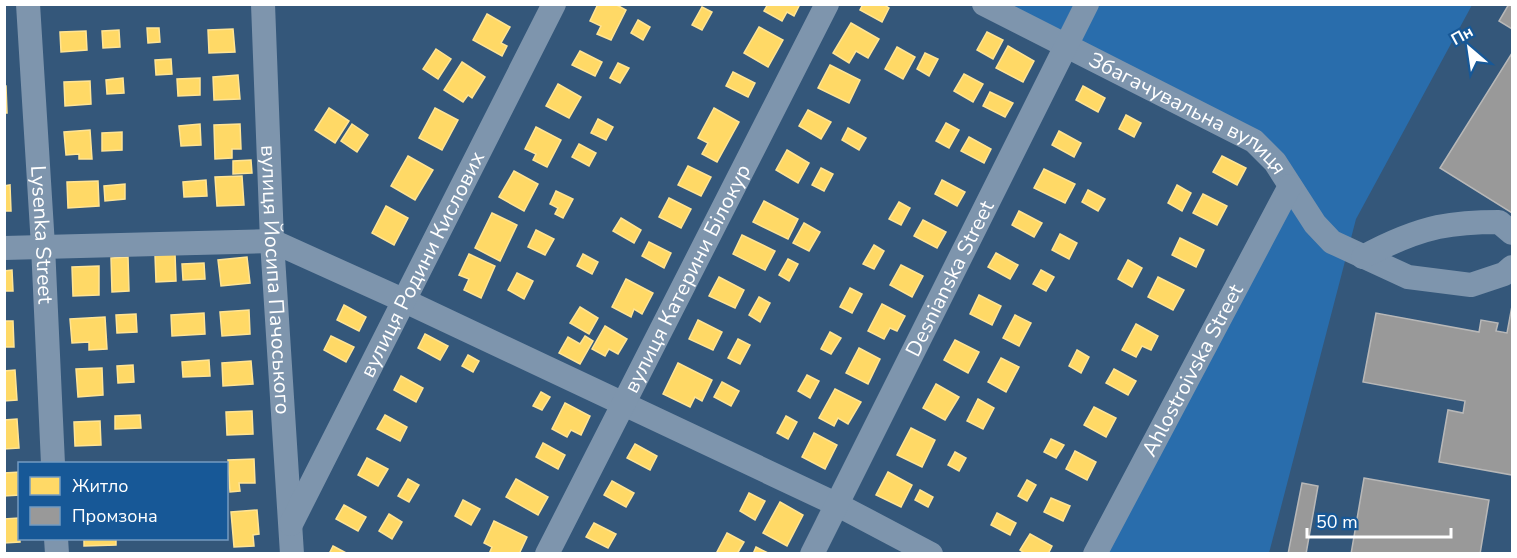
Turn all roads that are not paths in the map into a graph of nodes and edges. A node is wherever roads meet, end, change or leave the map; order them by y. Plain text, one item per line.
1 (28, 4) edge
2 (263, 4) edge
3 (554, 4) edge
4 (827, 4) edge
5 (984, 4) edge
6 (1087, 4) edge
7 (1066, 47) junction
8 (1290, 186) junction
9 (1512, 232) edge
10 (272, 241) junction
11 (43, 246) junction
12 (4, 249) edge
13 (1363, 257) junction
14 (1512, 267) edge
15 (405, 301) junction
16 (624, 404) junction
17 (53, 462) edge
18 (836, 504) junction
19 (291, 524) junction
20 (292, 554) edge
21 (547, 554) edge
22 (812, 554) edge
23 (931, 554) edge
24 (1095, 554) edge

1 - 11 street, Lysenka Street
2 - 10 street, вулиця Йосипа Пачоського
3 - 15 street, вулиця Родини Кислових
4 - 16 street, вулиця Катерини Білокур
5 - 7 street, Збагачувальна вулиця
6 - 7 street, Desnianska Street
7 - 8 street, Збагачувальна вулиця
7 - 18 street, Desnianska Street
8 - 13 street, Збагачувальна вулиця
8 - 24 street, Ahlostroivska Street
9 - 13 street
10 - 11 street
10 - 15 street
10 - 19 street, вулиця Йосипа Пачоського
11 - 12 street
11 - 17 street, Lysenka Street
13 - 14 street, Збагачувальна вулиця
15 - 16 street
15 - 19 street, вулиця Родини Кислових
16 - 18 street
16 - 21 street, вулиця Катерини Білокур
18 - 22 street, Desnianska Street
18 - 23 street
19 - 20 street, вулиця Йосипа Пачоського

